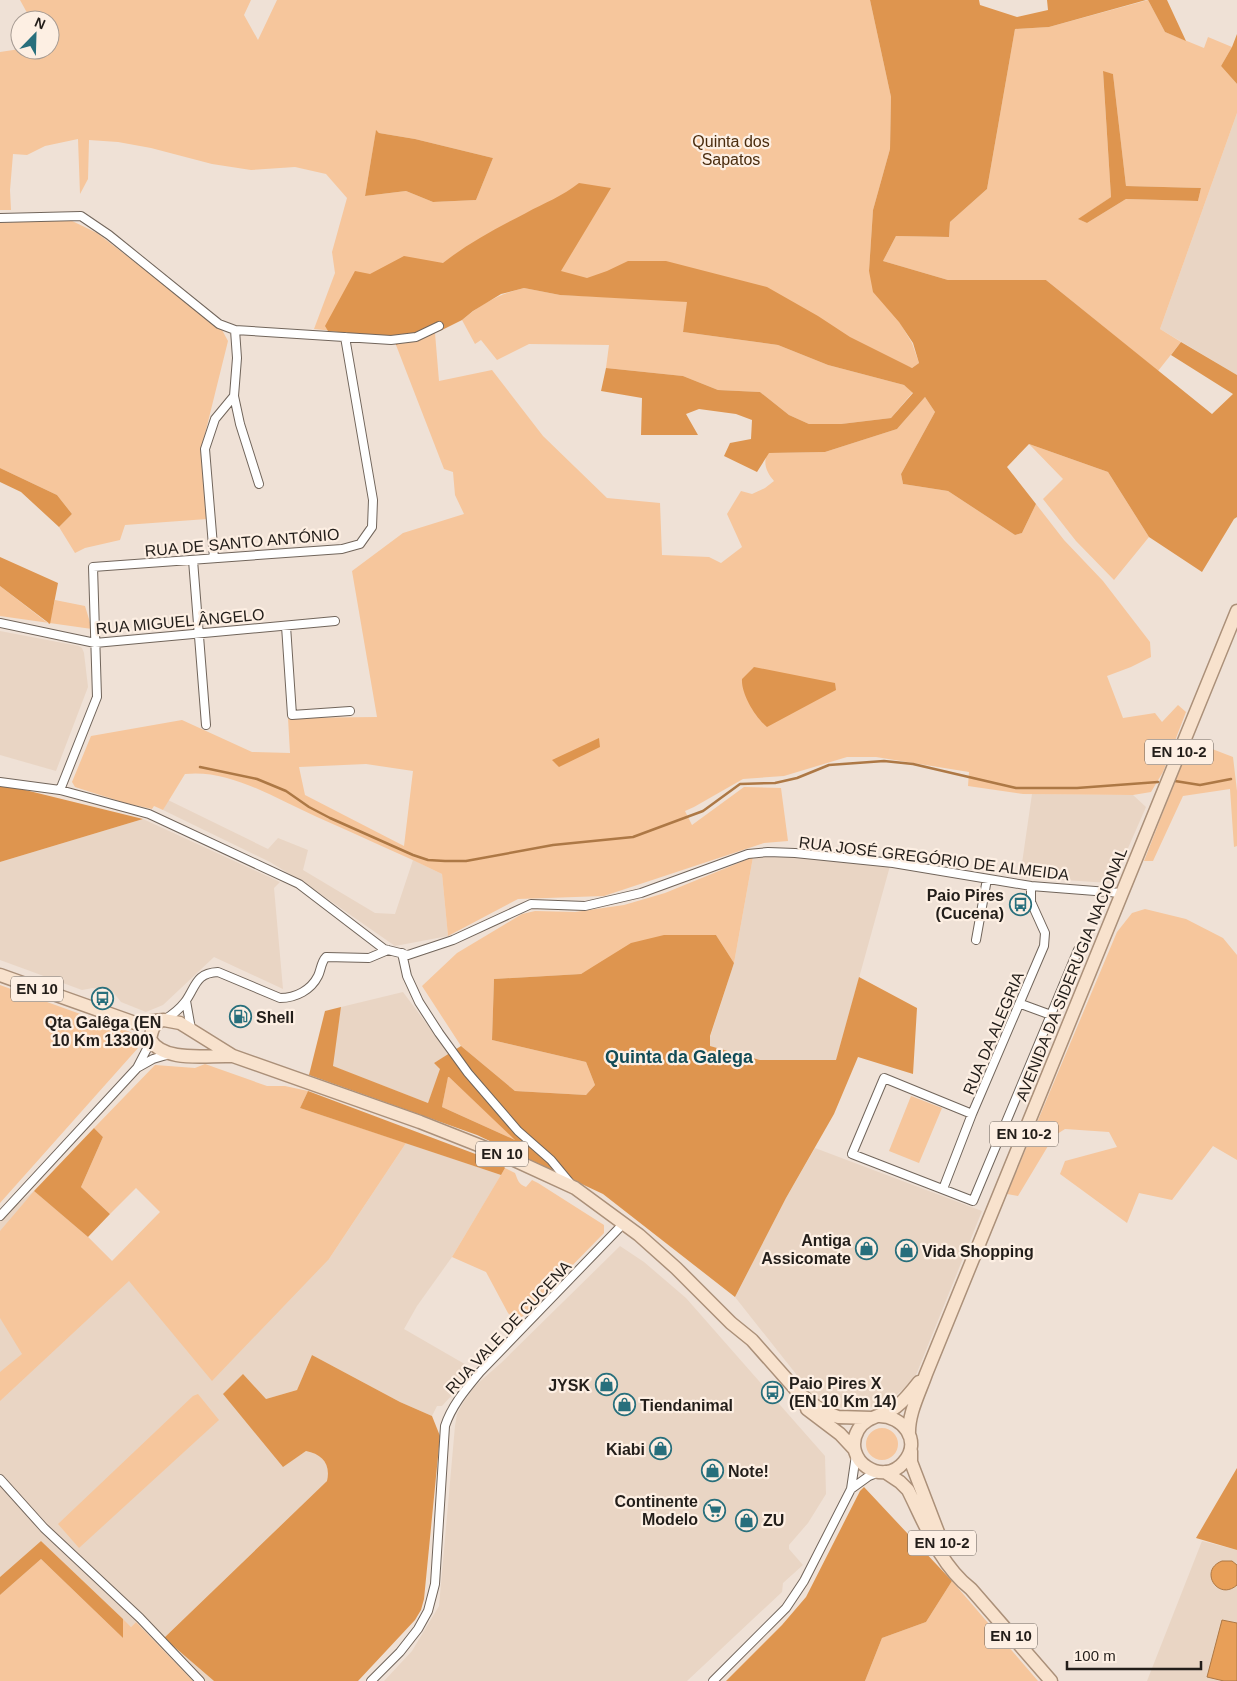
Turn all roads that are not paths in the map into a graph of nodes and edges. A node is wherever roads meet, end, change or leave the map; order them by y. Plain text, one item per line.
1 (0, 218) edge
2 (439, 326) dead end
3 (235, 330) junction
4 (345, 337) junction
5 (234, 396) junction
6 (259, 484) dead end
7 (214, 558) junction
8 (193, 560) junction
9 (1237, 611) edge
10 (335, 621) dead end
11 (0, 623) edge
12 (286, 626) junction
13 (199, 634) junction
14 (95, 643) junction
15 (350, 711) dead end
16 (206, 725) dead end
17 (0, 782) edge
18 (60, 790) junction
19 (987, 879) junction
20 (1030, 886) junction
21 (1121, 893) junction
22 (976, 940) dead end
23 (388, 950) junction
24 (1078, 950) dead end
25 (402, 953) junction
26 (0, 976) edge
27 (186, 1001) junction
28 (1021, 1004) junction
29 (1050, 1015) junction
30 (162, 1020) junction
31 (134, 1023) junction
32 (192, 1030) junction
33 (151, 1040) junction
34 (170, 1054) junction
35 (185, 1056) junction
36 (233, 1056) junction
37 (137, 1068) junction
38 (972, 1114) junction
39 (943, 1190) junction
40 (579, 1191) junction
41 (0, 1216) edge
42 (624, 1223) junction
43 (731, 1324) junction
44 (926, 1374) junction
45 (875, 1417) junction
46 (910, 1441) junction
47 (855, 1452) junction
48 (882, 1472) junction
49 (0, 1479) edge
50 (851, 1489) junction
51 (970, 1589) junction
52 (200, 1681) edge
53 (371, 1681) edge
54 (713, 1681) edge
55 (1052, 1681) edge

1 - 3 street
2 - 4 street
3 - 4 street
3 - 5 street
4 - 7 street, RUA DE SANTO ANTÓNIO
5 - 6 street
5 - 7 street
7 - 8 street, RUA DE SANTO ANTÓNIO
8 - 13 street
8 - 14 street, RUA DE SANTO ANTÓNIO
9 - 21 main road, AVENIDA DA SIDERUGIA NACIONAL / EN 10-2
10 - 12 street, RUA MIGUEL ÂNGELO
11 - 14 street, RUA MIGUEL ÂNGELO
12 - 13 street, RUA MIGUEL ÂNGELO
12 - 15 street
13 - 14 street, RUA MIGUEL ÂNGELO
13 - 16 street
14 - 18 street
17 - 18 street
18 - 23 street
19 - 20 street, RUA JOSÉ GREGÓRIO DE ALMEIDA
19 - 22 street
19 - 25 street, RUA JOSÉ GREGÓRIO DE ALMEIDA
20 - 21 street, RUA JOSÉ GREGÓRIO DE ALMEIDA
20 - 28 street, RUA DA ALEGRIA
21 - 44 main road, AVENIDA DA SIDERUGIA NACIONAL / EN 10-2
23 - 25 street
23 - 27 street
24 - 29 street
25 - 40 street
26 - 31 main road, EN 10
27 - 30 street
27 - 32 street
28 - 29 street
28 - 38 street, RUA DA ALEGRIA
29 - 39 street
30 - 31 main road
30 - 32 main road
30 - 33 main road
31 - 33 main road
32 - 35 main road
32 - 36 main road
33 - 34 main road
33 - 37 street
34 - 35 main road
34 - 37 street
35 - 36 main road
36 - 40 main road, EN 10
37 - 41 street
38 - 39 street, RUA DA ALEGRIA
38 - 39 street
40 - 42 main road, EN 10
42 - 43 main road, EN 10
42 - 53 street, RUA VALE DE CUCENA
43 - 45 main road
43 - 47 main road, EN 10
44 - 45 main road
44 - 46 main road, AVENIDA DA SIDERUGIA NACIONAL / EN 10-2
45 - 46 main road
45 - 47 main road
46 - 48 main road, EN 10-2
46 - 51 main road, EN 10-2
47 - 48 main road
47 - 50 street
48 - 50 street
48 - 51 main road, EN 10
49 - 52 street
50 - 54 street
51 - 55 main road, EN 10

